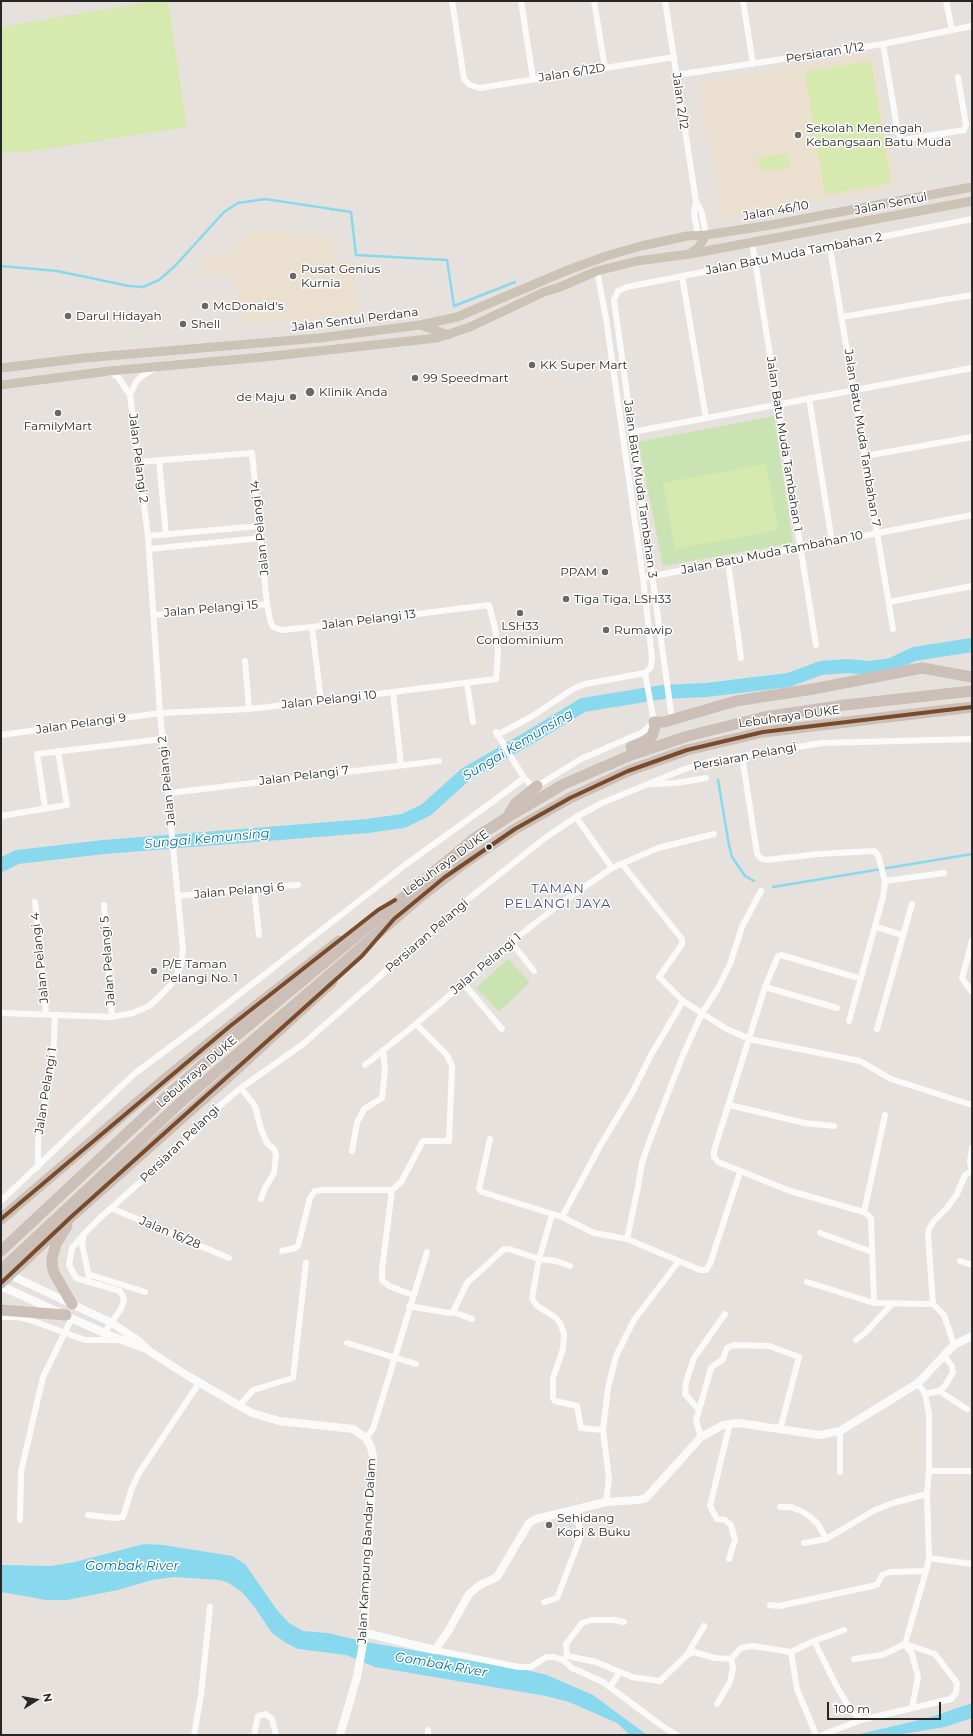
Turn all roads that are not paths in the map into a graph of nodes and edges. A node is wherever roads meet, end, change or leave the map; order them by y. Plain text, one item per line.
1 (452, 1) edge
2 (521, 1) edge
3 (594, 1) edge
4 (665, 1) edge
5 (743, 1) edge
6 (946, 1) edge
7 (972, 26) edge
8 (952, 30) junction
9 (882, 44) junction
10 (674, 57) junction
11 (753, 64) junction
12 (605, 68) junction
13 (676, 75) junction
14 (958, 77) dead end
15 (533, 79) junction
16 (972, 187) edge
17 (972, 201) edge
18 (850, 210) joint
19 (972, 219) edge
20 (771, 225) junction
21 (731, 231) junction
22 (702, 237) junction
23 (752, 242) junction
24 (830, 248) junction
25 (717, 249) junction
26 (690, 254) junction
27 (755, 262) junction
28 (597, 270) junction
29 (682, 276) junction
30 (618, 291) joint
31 (972, 294) edge
32 (457, 317) junction
33 (842, 318) junction
34 (420, 325) junction
35 (436, 334) junction
36 (1, 368) edge
37 (157, 368) junction
38 (972, 368) edge
39 (109, 371) junction
40 (1, 385) edge
41 (854, 390) junction
42 (130, 395) junction
43 (809, 398) junction
44 (778, 404) junction
45 (706, 418) junction
46 (632, 432) junction
47 (972, 437) edge
48 (864, 456) junction
49 (159, 460) junction
50 (138, 462) junction
51 (972, 515) edge
52 (259, 526) junction
53 (877, 533) junction
54 (166, 535) junction
55 (148, 536) junction
56 (260, 538) junction
57 (832, 542) junction
58 (801, 548) junction
59 (149, 549) junction
60 (728, 562) junction
61 (652, 576) junction
62 (643, 578) junction
63 (972, 586) edge
64 (889, 602) junction
65 (267, 604) junction
66 (154, 614) junction
67 (312, 627) junction
68 (893, 629) dead end
69 (816, 646) dead end
70 (741, 658) dead end
71 (245, 661) dead end
72 (645, 672) junction
73 (972, 677) edge
74 (496, 679) joint
75 (467, 684) junction
76 (972, 691) edge
77 (393, 693) junction
78 (321, 701) junction
79 (972, 707) edge
80 (248, 709) junction
81 (672, 712) dead end
82 (160, 713) junction
83 (473, 722) dead end
84 (654, 722) junction
85 (1, 735) edge
86 (163, 739) junction
87 (972, 739) edge
88 (58, 751) junction
89 (742, 756) junction
90 (439, 761) dead end
91 (401, 765) junction
92 (524, 778) junction
93 (706, 778) dead end
94 (564, 784) junction
95 (648, 784) junction
96 (537, 786) junction
97 (169, 793) junction
98 (45, 808) junction
99 (1, 816) edge
100 (508, 816) junction
101 (576, 817) junction
102 (714, 834) dead end
103 (622, 864) junction
104 (612, 868) junction
105 (944, 873) dead end
106 (884, 879) junction
107 (298, 885) dead end
108 (254, 888) junction
109 (410, 891) junction
110 (761, 891) dead end
111 (179, 896) junction
112 (35, 902) dead end
113 (104, 904) dead end
114 (912, 904) dead end
115 (394, 919) junction
116 (876, 927) junction
117 (259, 934) dead end
118 (903, 935) junction
119 (972, 941) edge
120 (511, 942) junction
121 (534, 971) dead end
122 (855, 977) dead end
123 (463, 983) junction
124 (765, 987) junction
125 (972, 992) edge
126 (683, 1001) junction
127 (837, 1008) dead end
128 (1, 1013) edge
129 (702, 1013) junction
130 (46, 1014) junction
131 (55, 1015) junction
132 (112, 1017) junction
133 (849, 1021) dead end
134 (416, 1024) junction
135 (877, 1029) dead end
136 (502, 1030) dead end
137 (749, 1039) junction
138 (383, 1050) junction
139 (365, 1065) dead end
140 (241, 1088) junction
141 (730, 1105) junction
142 (972, 1105) edge
143 (885, 1115) dead end
144 (834, 1126) dead end
145 (490, 1140) dead end
146 (972, 1148) edge
147 (352, 1151) dead end
148 (71, 1161) junction
149 (38, 1167) junction
150 (740, 1172) junction
151 (392, 1190) junction
152 (261, 1199) dead end
153 (1, 1201) edge
154 (111, 1208) junction
155 (79, 1209) junction
156 (864, 1212) junction
157 (552, 1215) junction
158 (562, 1217) junction
159 (1, 1219) edge
160 (1, 1227) edge
161 (820, 1233) dead end
162 (84, 1234) junction
163 (627, 1239) junction
164 (282, 1250) dead end
165 (1, 1251) edge
166 (427, 1252) dead end
167 (872, 1252) junction
168 (229, 1258) dead end
169 (539, 1259) junction
170 (679, 1261) junction
171 (960, 1261) dead end
172 (306, 1263) dead end
173 (972, 1265) edge
174 (570, 1266) dead end
175 (4, 1272) edge
176 (88, 1274) junction
177 (90, 1282) junction
178 (807, 1282) dead end
179 (1, 1284) edge
180 (145, 1292) dead end
181 (413, 1295) junction
182 (874, 1303) junction
183 (72, 1304) junction
184 (892, 1304) junction
185 (933, 1304) junction
186 (410, 1306) junction
187 (1, 1310) edge
188 (453, 1312) junction
189 (725, 1314) dead end
190 (1, 1317) edge
191 (69, 1317) junction
192 (472, 1319) dead end
193 (112, 1323) junction
194 (64, 1332) junction
195 (104, 1334) junction
196 (972, 1336) edge
197 (121, 1340) junction
198 (856, 1340) dead end
199 (347, 1343) dead end
200 (954, 1345) junction
201 (149, 1351) junction
202 (944, 1356) junction
203 (394, 1358) junction
204 (416, 1364) dead end
205 (199, 1382) junction
206 (918, 1383) junction
207 (939, 1391) junction
208 (925, 1394) junction
209 (239, 1406) junction
210 (967, 1409) dead end
211 (700, 1410) junction
212 (730, 1423) junction
213 (603, 1430) junction
214 (780, 1430) junction
215 (840, 1431) junction
216 (702, 1437) junction
217 (366, 1438) junction
218 (929, 1471) junction
219 (972, 1471) edge
220 (840, 1472) dead end
221 (927, 1494) junction
222 (606, 1502) junction
223 (780, 1506) dead end
224 (577, 1509) junction
225 (88, 1516) dead end
226 (20, 1520) dead end
227 (826, 1539) junction
228 (804, 1543) dead end
229 (928, 1558) junction
230 (729, 1559) dead end
231 (972, 1564) edge
232 (926, 1571) junction
233 (544, 1602) dead end
234 (770, 1605) dead end
235 (210, 1607) dead end
236 (624, 1622) dead end
237 (704, 1626) dead end
238 (844, 1630) dead end
239 (364, 1636) junction
240 (814, 1641) junction
241 (904, 1644) junction
242 (435, 1650) junction
243 (791, 1652) junction
244 (687, 1655) junction
245 (565, 1658) junction
246 (731, 1659) junction
247 (854, 1659) dead end
248 (620, 1672) junction
249 (610, 1687) junction
250 (717, 1704) dead end
251 (912, 1708) junction
252 (861, 1720) junction
253 (194, 1735) edge
254 (254, 1735) edge
255 (276, 1735) edge
256 (340, 1735) edge
257 (678, 1735) edge
258 (816, 1735) edge
259 (822, 1735) edge

1 - 15 street, Jalan 6/12D
2 - 15 street
3 - 12 street
4 - 10 street, Jalan 2/12
5 - 11 street
6 - 8 street
7 - 8 street, Persiaran 1/12
8 - 9 street, Persiaran 1/12
9 - 11 street, Persiaran 1/12
9 - 14 street
10 - 12 street, Jalan 6/12D
10 - 13 street, Jalan 2/12
11 - 13 street, Persiaran 1/12
12 - 15 street, Jalan 6/12D
13 - 22 street, Jalan 2/12
16 - 18 main road, Jalan Sentul
17 - 23 main road, Jalan Sentul
18 - 20 main road, Jalan 46/10
19 - 24 street, Jalan Batu Muda Tambahan 2
20 - 21 main road, Jalan 46/10
20 - 23 main road
21 - 22 main road, Jalan 46/10
21 - 23 main road
22 - 25 main road
22 - 26 main road
22 - 32 main road, Jalan Sentul Perdana
23 - 25 main road
23 - 27 street, Jalan Batu Muda Tambahan 1
24 - 27 street, Jalan Batu Muda Tambahan 2
24 - 33 street, Jalan Batu Muda Tambahan 7
25 - 26 main road
26 - 28 main road
27 - 29 street, Jalan Batu Muda Tambahan 2
27 - 44 street, Jalan Batu Muda Tambahan 1
28 - 35 main road
28 - 62 street
29 - 30 street, Jalan Batu Muda Tambahan 2
29 - 45 street
30 - 46 street, Jalan Batu Muda Tambahan 3
31 - 33 street
32 - 34 main road, Jalan Sentul Perdana
32 - 35 main road
33 - 41 street, Jalan Batu Muda Tambahan 7
34 - 35 main road
34 - 36 main road, Jalan Sentul Perdana
35 - 37 main road
37 - 39 main road
37 - 42 street
38 - 41 street
39 - 40 main road
39 - 42 street, Jalan Pelangi 2
41 - 43 street
41 - 48 street, Jalan Batu Muda Tambahan 7
42 - 50 street, Jalan Pelangi 2
43 - 44 street
43 - 57 street
44 - 45 street
44 - 58 street, Jalan Batu Muda Tambahan 1
45 - 46 street
46 - 61 street, Jalan Batu Muda Tambahan 3
47 - 48 street
48 - 53 street, Jalan Batu Muda Tambahan 7
49 - 50 street
49 - 52 street, Jalan Pelangi 14
49 - 54 street
50 - 55 street, Jalan Pelangi 2
51 - 53 street, Jalan Batu Muda Tambahan 10
52 - 54 street
52 - 56 street, Jalan Pelangi 14
53 - 57 street, Jalan Batu Muda Tambahan 10
53 - 64 street, Jalan Batu Muda Tambahan 7
54 - 55 street
55 - 59 street, Jalan Pelangi 2
56 - 59 street
56 - 65 street, Jalan Pelangi 14
57 - 58 street, Jalan Batu Muda Tambahan 10
58 - 60 street, Jalan Batu Muda Tambahan 10
58 - 69 street, Jalan Batu Muda Tambahan 1
59 - 66 street, Jalan Pelangi 2
60 - 61 street, Jalan Batu Muda Tambahan 10
60 - 70 street
61 - 62 street, Jalan Batu Muda Tambahan 10
61 - 81 street, Jalan Batu Muda Tambahan 3
62 - 72 street
63 - 64 street
64 - 68 street, Jalan Batu Muda Tambahan 7
65 - 66 street, Jalan Pelangi 15
65 - 67 street, Jalan Pelangi 13
66 - 82 street, Jalan Pelangi 2
67 - 74 street, Jalan Pelangi 13
67 - 78 street
71 - 80 street
72 - 84 street
72 - 92 street
73 - 84 highway
74 - 75 street, Jalan Pelangi 10
75 - 77 street, Jalan Pelangi 10
75 - 83 street
76 - 94 highway, Lebuhraya DUKE
77 - 78 street, Jalan Pelangi 10
77 - 91 street
78 - 80 street, Jalan Pelangi 10
79 - 115 highway, Lebuhraya DUKE
80 - 82 street, Jalan Pelangi 10
82 - 85 street, Jalan Pelangi 9
82 - 86 street, Jalan Pelangi 2
84 - 94 highway
84 - 96 street
86 - 88 street
86 - 97 street, Jalan Pelangi 2
87 - 89 street, Persiaran Pelangi
88 - 98 street
88 - 98 street
89 - 95 street, Persiaran Pelangi
89 - 106 street
90 - 91 street, Jalan Pelangi 7
91 - 97 street, Jalan Pelangi 7
92 - 96 street
92 - 149 street
93 - 95 street
94 - 100 highway, Lebuhraya DUKE
95 - 101 street, Persiaran Pelangi
96 - 100 highway
97 - 111 street, Jalan Pelangi 2
98 - 99 street
100 - 109 highway, Lebuhraya DUKE
101 - 104 street
101 - 140 street, Persiaran Pelangi
102 - 103 street, Jalan Pelangi 1
103 - 104 street, Jalan Pelangi 1
103 - 126 street
104 - 120 street, Jalan Pelangi 1
105 - 106 street
106 - 116 street
107 - 108 street, Jalan Pelangi 6
108 - 111 street, Jalan Pelangi 6
108 - 117 street
109 - 148 highway
109 - 165 highway, Lebuhraya DUKE
110 - 129 street
111 - 132 street, Jalan Pelangi 2
112 - 130 street, Jalan Pelangi 4
113 - 132 street, Jalan Pelangi 5
114 - 118 street
115 - 155 highway
115 - 175 highway, Lebuhraya DUKE
116 - 118 street
116 - 133 street
118 - 135 street
119 - 125 street
120 - 121 street
120 - 123 street, Jalan Pelangi 1
122 - 124 street
123 - 134 street, Jalan Pelangi 1
123 - 136 street
124 - 127 street
124 - 137 street
126 - 129 street
126 - 158 street
128 - 130 street, Jalan Pelangi 2
129 - 137 street
129 - 163 street
130 - 131 street, Jalan Pelangi 2
131 - 132 street, Jalan Pelangi 2
131 - 149 street, Jalan Pelangi 1
134 - 138 street, Jalan Pelangi 1
134 - 151 street
137 - 141 street
137 - 142 street
138 - 139 street, Jalan Pelangi 1
138 - 147 street
140 - 152 street
140 - 154 street, Persiaran Pelangi
141 - 144 street
141 - 150 street
143 - 156 street
145 - 157 street
146 - 185 street
148 - 159 highway
148 - 160 highway
149 - 153 street
150 - 156 street
150 - 170 street
151 - 164 street
151 - 181 street
154 - 162 street, Persiaran Pelangi
154 - 168 street, Jalan 16/28
155 - 175 highway
155 - 183 highway
156 - 167 street
157 - 158 street
157 - 169 street
158 - 163 street
161 - 167 street
162 - 176 street
162 - 177 street, Persiaran Pelangi
163 - 170 street
166 - 181 street
167 - 182 street
169 - 174 street
169 - 188 street
169 - 213 street
170 - 213 street
171 - 173 street
172 - 209 street
175 - 179 highway
175 - 183 street
176 - 177 street
176 - 180 street
177 - 193 street, Persiaran Pelangi
178 - 182 street
179 - 191 street
181 - 186 street
182 - 184 street
183 - 193 street
184 - 185 street
184 - 198 street
185 - 200 street
186 - 188 street
186 - 203 street
187 - 191 highway
188 - 192 street
189 - 211 street
190 - 194 street
191 - 194 street
191 - 195 street
193 - 195 street, Persiaran Pelangi
193 - 201 street
194 - 197 street
194 - 226 street
195 - 197 street
196 - 200 street
197 - 201 street
199 - 203 street
200 - 202 street
201 - 205 street
202 - 206 street
202 - 207 street
203 - 204 street
203 - 217 street
205 - 209 street
205 - 225 street
206 - 208 street
206 - 215 street
207 - 208 street
207 - 210 street
208 - 218 street
209 - 217 street
211 - 214 street
211 - 216 street
212 - 214 street
212 - 216 street
212 - 230 street
213 - 222 street
214 - 215 street
215 - 220 street
216 - 222 street
217 - 239 street, Jalan Kampung Bandar Dalam
218 - 219 street
218 - 221 street
221 - 227 street
221 - 229 street
222 - 224 street
223 - 227 street
224 - 233 street
224 - 242 street
227 - 228 street
229 - 231 street
229 - 232 street
232 - 234 street
232 - 241 street
235 - 253 street
236 - 245 street
237 - 244 street
238 - 240 street
239 - 242 street
239 - 256 street, Jalan Kampung Bandar Dalam
240 - 243 street
240 - 252 street
241 - 247 street
241 - 251 street
241 - 251 street
242 - 245 street
243 - 246 street
243 - 258 street
244 - 246 street
244 - 248 street
245 - 248 street
245 - 249 street
246 - 250 street
248 - 249 street
249 - 257 street
251 - 252 street
252 - 259 street
254 - 255 street

